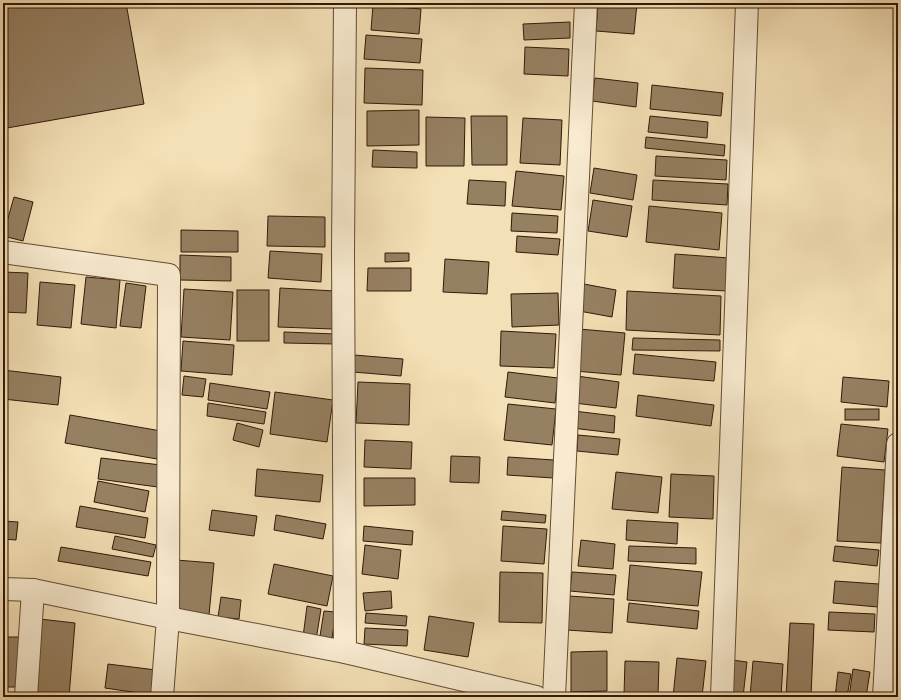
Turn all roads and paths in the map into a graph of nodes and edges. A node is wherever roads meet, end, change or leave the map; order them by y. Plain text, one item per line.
1 (345, 3) edge
2 (586, 3) edge
3 (746, 3) edge
4 (3, 252) edge
5 (898, 444) edge
6 (3, 590) edge
7 (33, 590) junction
8 (168, 618) junction
9 (345, 652) junction
10 (26, 697) edge
11 (162, 697) edge
12 (536, 697) edge
13 (554, 697) edge
14 (722, 697) edge
15 (884, 697) edge

1 - 9 street
2 - 13 street
3 - 14 street
4 - 8 street
5 - 15 street
6 - 7 street
7 - 8 street
7 - 10 street
8 - 9 street
8 - 11 street
9 - 12 street

